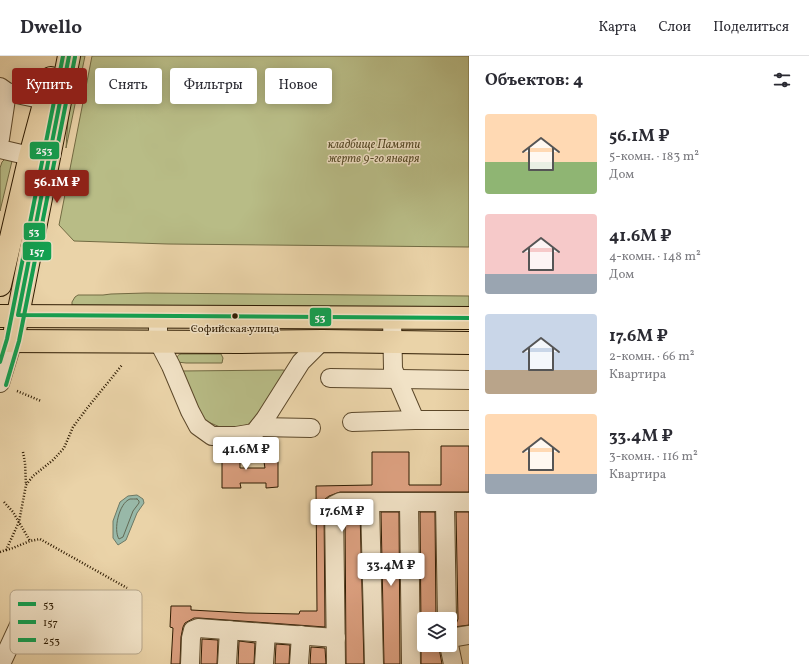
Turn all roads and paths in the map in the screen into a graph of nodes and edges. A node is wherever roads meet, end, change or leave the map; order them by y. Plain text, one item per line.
1 (55, 56) edge
2 (69, 56) edge
3 (52, 68) edge
4 (4, 90) edge
5 (44, 104) edge
6 (0, 139) edge
7 (0, 149) edge
8 (30, 156) junction
9 (0, 284) edge
10 (9, 316) edge
11 (158, 316) junction
12 (392, 318) junction
13 (469, 318) edge
14 (7, 341) edge
15 (158, 341) junction
16 (322, 341) junction
17 (392, 342) junction
18 (469, 343) edge
19 (122, 365) dead end
20 (330, 378) dead end
21 (398, 379) junction
22 (469, 380) edge
23 (0, 383) edge
24 (17, 391) dead end
25 (41, 401) dead end
26 (415, 420) junction
27 (469, 420) edge
28 (352, 422) dead end
29 (259, 427) junction
30 (312, 428) dead end
31 (23, 452) dead end
32 (26, 485) junction
33 (4, 502) dead end
34 (370, 502) junction
35 (409, 502) junction
36 (446, 502) junction
37 (469, 502) edge
38 (19, 522) junction
39 (30, 541) junction
40 (6, 550) junction
41 (0, 552) edge
42 (127, 588) dead end
43 (447, 612) edge
44 (229, 630) junction
45 (266, 633) junction
46 (300, 635) junction
47 (469, 635) edge
48 (457, 637) edge
49 (336, 638) junction
50 (10, 645) edge
51 (450, 652) edge
52 (1, 664) edge
53 (190, 664) edge
54 (227, 664) edge
55 (264, 664) edge
56 (300, 664) edge
57 (336, 664) edge
58 (374, 664) edge
59 (411, 664) edge
60 (453, 664) edge

1 - 3 main road
2 - 10 main road
4 - 6 street
5 - 8 main road
7 - 8 street
8 - 9 main road
10 - 11 main road
10 - 14 main road
11 - 12 main road
11 - 15 street
12 - 13 main road
12 - 17 street
14 - 15 main road
14 - 23 street
15 - 16 main road
15 - 29 street
16 - 17 main road
16 - 29 street
17 - 18 main road
17 - 21 street
19 - 32 path
20 - 21 street
21 - 22 street
21 - 26 street
24 - 25 path
26 - 27 street
26 - 28 street
29 - 30 street
31 - 32 path
32 - 38 path
33 - 38 path
34 - 35 street
34 - 49 street
34 - 58 street
35 - 36 street
35 - 59 street
36 - 37 street
36 - 43 street
38 - 39 path
38 - 40 path
39 - 40 path
39 - 42 path
40 - 41 path
44 - 45 street
44 - 53 street
44 - 54 street
45 - 46 street
45 - 55 street
46 - 49 street
46 - 56 street
47 - 48 street
49 - 57 street
50 - 52 street
51 - 60 street

